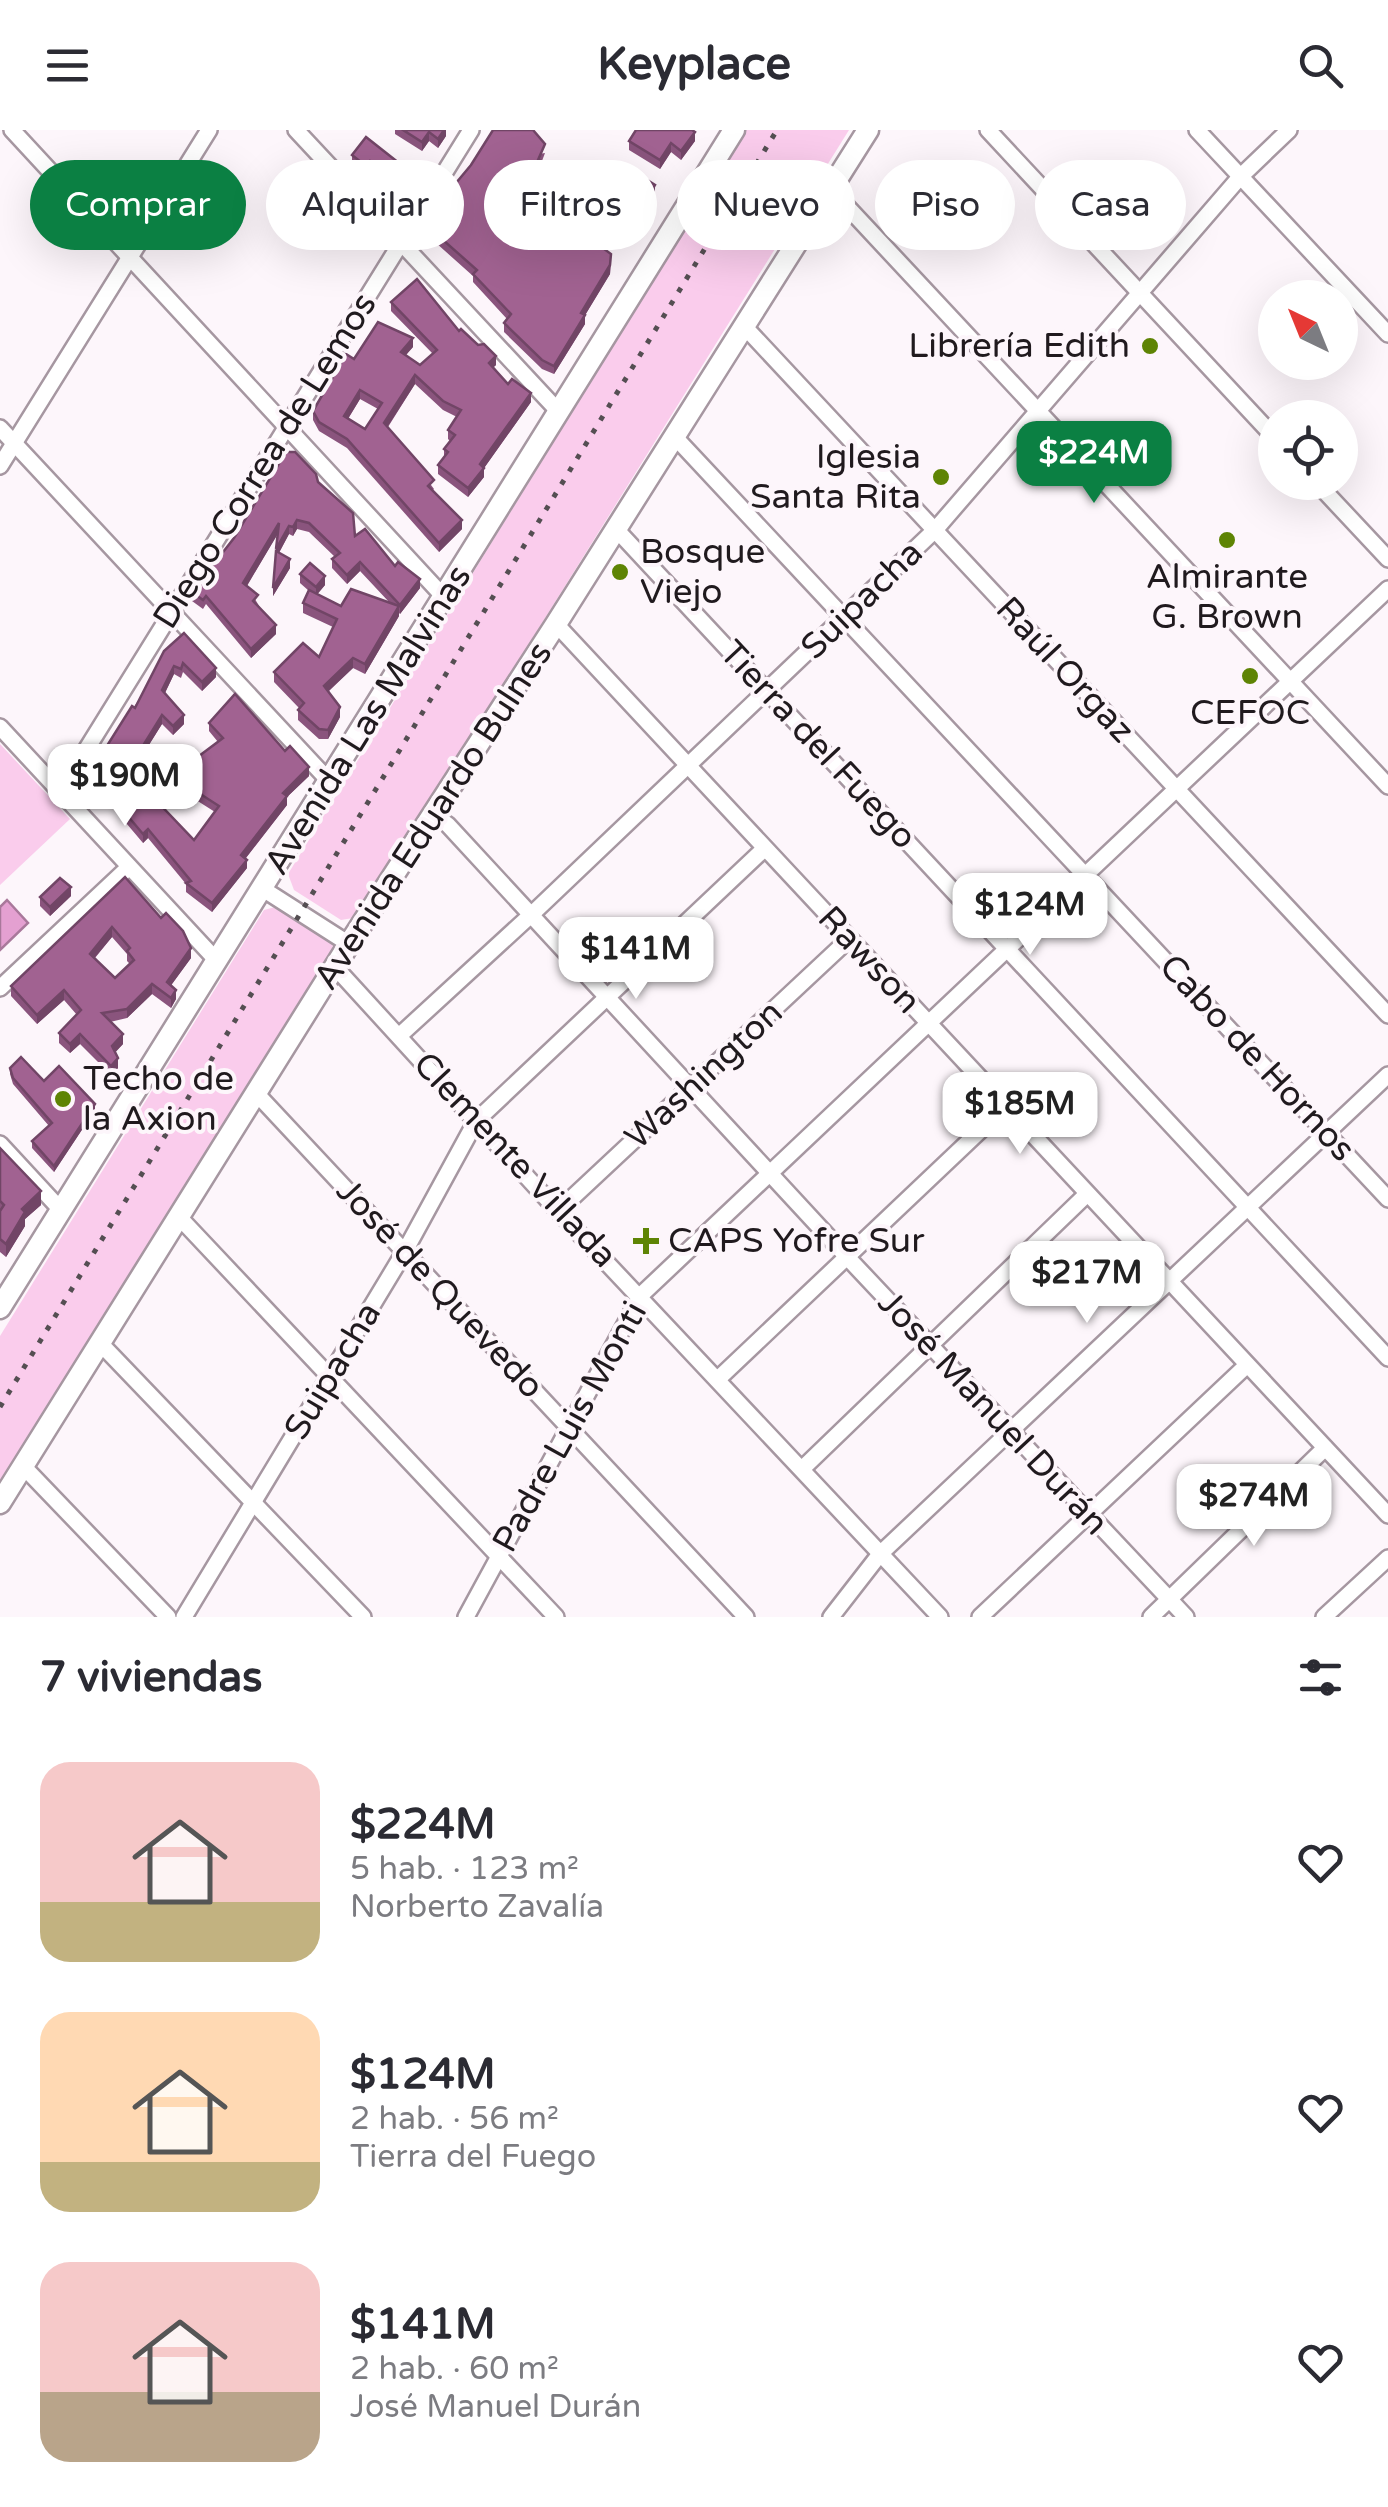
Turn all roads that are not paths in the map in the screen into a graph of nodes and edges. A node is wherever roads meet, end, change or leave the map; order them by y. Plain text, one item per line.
1 (12, 130) edge
2 (210, 130) edge
3 (296, 130) edge
4 (471, 130) edge
5 (868, 130) edge
6 (988, 130) edge
7 (1196, 130) edge
8 (1289, 130) edge
9 (727, 133) edge
10 (323, 160) edge
11 (452, 160) edge
12 (849, 160) edge
13 (1240, 177) junction
14 (855, 215) edge
15 (396, 250) edge
16 (406, 250) edge
17 (791, 250) edge
18 (129, 258) junction
19 (1140, 293) junction
20 (743, 324) junction
21 (1388, 334) edge
22 (560, 413) junction
23 (1038, 413) junction
24 (1258, 420) edge
25 (0, 428) edge
26 (286, 429) junction
27 (674, 436) junction
28 (14, 444) junction
29 (0, 466) edge
30 (1333, 500) edge
31 (615, 528) junction
32 (935, 530) junction
33 (1388, 559) edge
34 (1388, 589) edge
35 (443, 596) junction
36 (171, 610) junction
37 (844, 618) junction
38 (556, 624) junction
39 (1290, 682) junction
40 (767, 690) junction
41 (0, 727) edge
42 (687, 766) junction
43 (330, 782) junction
44 (1388, 786) edge
45 (1177, 788) junction
46 (60, 792) junction
47 (433, 814) junction
48 (764, 849) junction
49 (130, 867) junction
50 (1086, 874) junction
51 (264, 890) junction
52 (532, 914) junction
53 (850, 939) junction
54 (349, 944) junction
55 (1007, 949) junction
56 (218, 962) junction
57 (335, 967) junction
58 (0, 988) edge
59 (608, 998) junction
60 (1388, 1014) edge
61 (929, 1023) junction
62 (399, 1036) junction
63 (1388, 1075) edge
64 (691, 1087) junction
65 (256, 1093) junction
66 (1005, 1107) junction
67 (476, 1121) junction
68 (1326, 1132) junction
69 (0, 1144) edge
70 (770, 1173) junction
71 (1086, 1195) junction
72 (1388, 1199) edge
73 (1246, 1208) junction
74 (61, 1210) junction
75 (558, 1211) junction
76 (179, 1216) junction
77 (405, 1252) junction
78 (848, 1258) junction
79 (1168, 1282) junction
80 (640, 1295) junction
81 (0, 1308) edge
82 (100, 1343) junction
83 (931, 1346) junction
84 (1388, 1358) edge
85 (1247, 1365) junction
86 (331, 1377) junction
87 (718, 1379) junction
88 (570, 1426) junction
89 (1009, 1430) junction
90 (1325, 1448) junction
91 (24, 1466) junction
92 (802, 1469) junction
93 (254, 1501) junction
94 (0, 1504) edge
95 (1388, 1515) edge
96 (1090, 1517) junction
97 (880, 1554) junction
98 (499, 1556) junction
99 (1385, 1567) edge
100 (1170, 1599) junction
101 (168, 1617) edge
102 (184, 1617) edge
103 (362, 1617) edge
104 (466, 1617) edge
105 (556, 1617) edge
106 (746, 1617) edge
107 (831, 1617) edge
108 (940, 1617) edge
109 (980, 1617) edge
110 (1150, 1617) edge
111 (1186, 1617) edge
112 (1324, 1617) edge

1 - 18 street
2 - 18 street
3 - 10 street
4 - 11 street, Diego Correa de Lemos
5 - 12 main road, Avenida Eduardo Bulnes
6 - 19 street
7 - 13 street
8 - 13 street, Suipacha
9 - 22 main road, Avenida Las Malvinas
13 - 19 street, Suipacha
13 - 21 street
14 - 23 street
15 - 26 street, Diego Correa de Lemos
16 - 22 street
17 - 20 main road, Avenida Eduardo Bulnes
18 - 26 street
18 - 28 street
19 - 23 street, Suipacha
19 - 24 street
20 - 27 main road, Avenida Eduardo Bulnes
20 - 32 street, Raúl Orgaz
22 - 35 main road, Avenida Las Malvinas
23 - 32 street, Suipacha
23 - 39 street
25 - 28 street
26 - 35 street
26 - 36 street, Diego Correa de Lemos
27 - 31 main road, Avenida Eduardo Bulnes
27 - 37 street, Cabo de Hornos
28 - 29 street
28 - 36 street
30 - 33 street
31 - 38 main road, Avenida Eduardo Bulnes
31 - 40 street, Tierra del Fuego
32 - 37 street, Suipacha
32 - 45 street, Raúl Orgaz
34 - 39 street, Padre Luis Monti
35 - 43 main road, Avenida Las Malvinas
36 - 43 street
36 - 46 street, Diego Correa de Lemos
37 - 40 street, Suipacha
37 - 50 street, Cabo de Hornos
38 - 42 street, Rawson
38 - 47 main road, Avenida Eduardo Bulnes
39 - 44 street
39 - 45 street, Padre Luis Monti
40 - 42 street, Suipacha
40 - 55 street, Tierra del Fuego
41 - 46 street
42 - 48 street, Rawson
42 - 52 street, Suipacha
43 - 51 main road, Avenida Las Malvinas
45 - 50 street, Padre Luis Monti
45 - 60 street, Raúl Orgaz
46 - 49 street
47 - 52 street, José Manuel Durán
47 - 54 main road, Avenida Eduardo Bulnes
48 - 53 street, Rawson
48 - 59 street, Suipacha
49 - 56 street
49 - 58 street
50 - 55 street, Padre Luis Monti
50 - 68 street, Cabo de Hornos
51 - 54 street
51 - 56 main road, Avenida Las Malvinas
52 - 59 street, José Manuel Durán
52 - 62 street, Suipacha
53 - 61 street, Rawson
53 - 64 street, Washington
54 - 57 main road, Avenida Eduardo Bulnes
55 - 61 street, Padre Luis Monti
55 - 73 street, Tierra del Fuego
56 - 74 main road, Avenida Las Malvinas
57 - 62 street, Clemente Villada
57 - 65 main road, Avenida Eduardo Bulnes
59 - 64 street, José Manuel Durán
59 - 67 street, Suipacha
61 - 66 street, Rawson
61 - 70 street, Padre Luis Monti
62 - 67 street, Clemente Villada
63 - 68 street
64 - 70 street, José Manuel Durán
64 - 75 street, Washington
65 - 76 main road, Avenida Eduardo Bulnes
65 - 77 street, José de Quevedo
66 - 71 street, Rawson
66 - 78 street
67 - 75 street, Clemente Villada
67 - 77 street, Suipacha
68 - 72 street, Cabo de Hornos
68 - 73 street
69 - 74 street
70 - 78 street, José Manuel Durán
70 - 80 street, Padre Luis Monti
71 - 79 street, Rawson
71 - 83 street
73 - 79 street
73 - 84 street, Tierra del Fuego
74 - 81 main road, Avenida Las Malvinas
75 - 80 street, Clemente Villada
76 - 82 main road, Avenida Eduardo Bulnes
76 - 86 street
77 - 86 street, Suipacha
77 - 88 street, José de Quevedo
78 - 83 street, José Manuel Durán
78 - 87 street
79 - 85 street, Rawson
79 - 89 street
80 - 87 street, Clemente Villada
80 - 88 street, Padre Luis Monti
82 - 91 main road, Avenida Eduardo Bulnes
82 - 93 street
83 - 89 street, José Manuel Durán
83 - 92 street
85 - 90 street, Rawson
85 - 96 street
86 - 93 street, Suipacha
86 - 98 street
87 - 92 street, Clemente Villada
88 - 98 street, Padre Luis Monti
88 - 106 street, José de Quevedo
89 - 96 street, José Manuel Durán
89 - 97 street
90 - 95 street, Rawson
90 - 100 street
91 - 94 main road, Avenida Eduardo Bulnes
91 - 101 street
92 - 97 street, Clemente Villada
93 - 102 street, Suipacha
93 - 103 street
96 - 100 street, José Manuel Durán
96 - 109 street
97 - 107 street
97 - 108 street, Clemente Villada
98 - 104 street, Padre Luis Monti
98 - 105 street
99 - 112 street
100 - 110 street
100 - 111 street, José Manuel Durán

